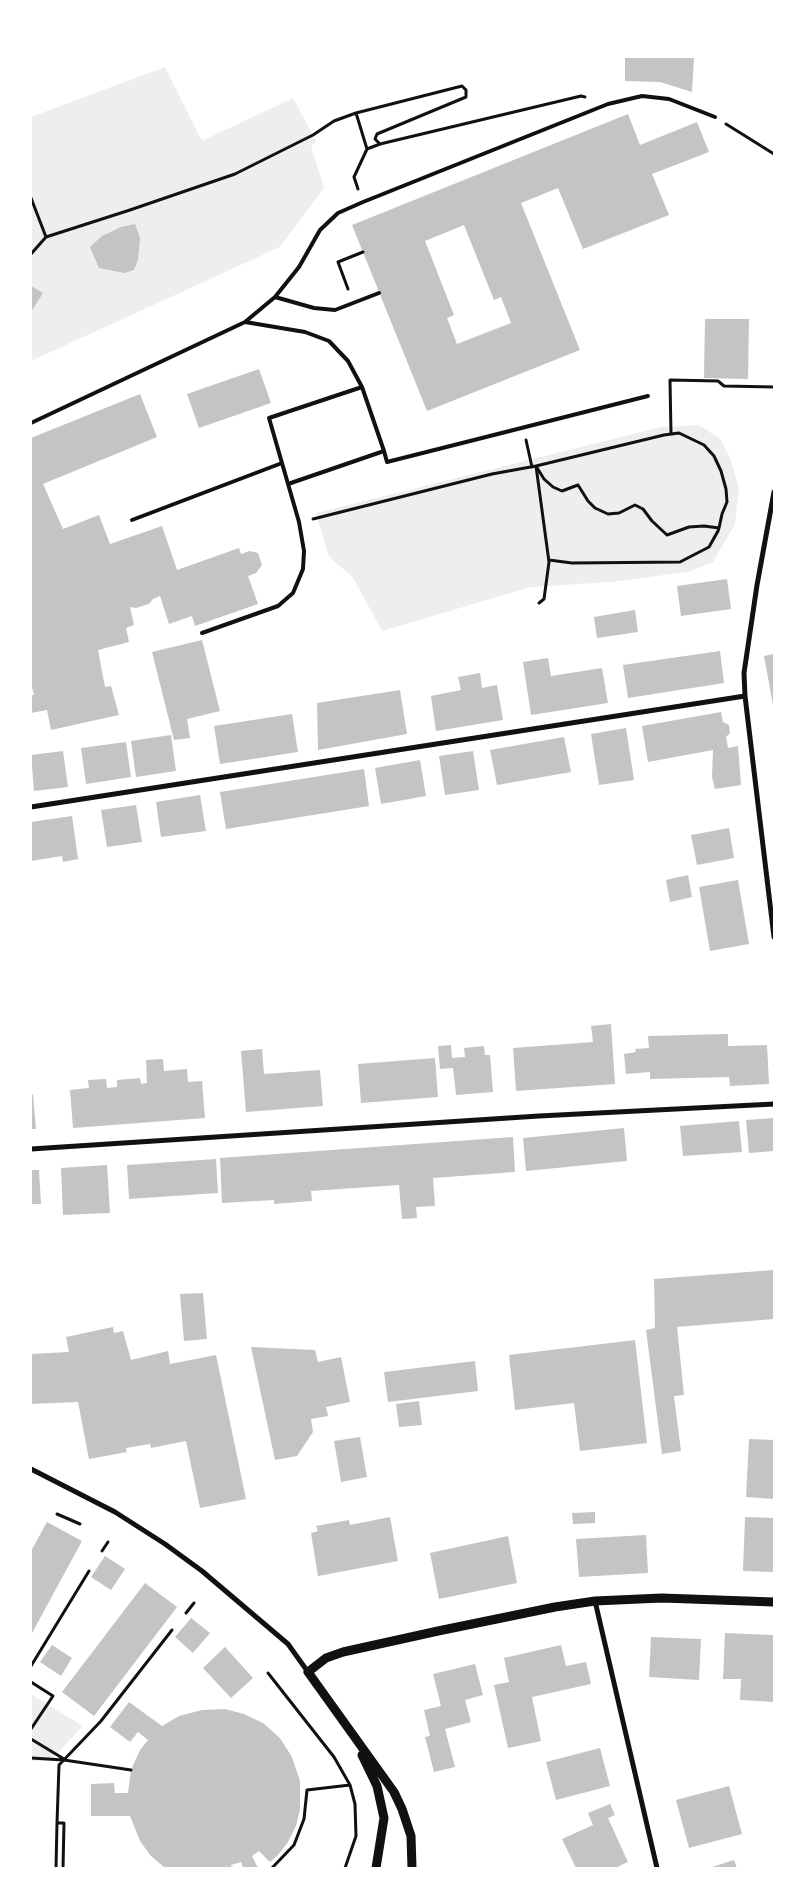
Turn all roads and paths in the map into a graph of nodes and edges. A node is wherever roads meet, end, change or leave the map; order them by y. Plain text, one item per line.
1 (608, 104) junction
2 (356, 113) junction
3 (715, 117) joint
4 (380, 144) junction
5 (367, 149) junction
6 (774, 154) edge
7 (31, 198) edge
8 (363, 202) junction
9 (46, 237) junction
10 (363, 252) dead end
11 (31, 254) edge
12 (379, 292) dead end
13 (275, 297) junction
14 (354, 303) junction
15 (245, 322) junction
16 (362, 387) junction
17 (774, 387) edge
18 (648, 396) dead end
19 (31, 423) edge
20 (671, 434) junction
21 (384, 451) junction
22 (529, 456) dead end
23 (282, 462) junction
24 (534, 467) junction
25 (288, 484) junction
26 (774, 493) edge
27 (132, 520) dead end
28 (299, 522) junction
29 (719, 528) junction
30 (549, 560) junction
31 (539, 603) dead end
32 (202, 633) dead end
33 (745, 696) junction
34 (31, 807) edge
35 (774, 937) edge
36 (774, 1104) edge
37 (31, 1149) edge
38 (31, 1469) edge
39 (57, 1514) dead end
40 (80, 1524) dead end
41 (108, 1542) dead end
42 (102, 1551) dead end
43 (89, 1571) dead end
44 (595, 1601) junction
45 (774, 1602) edge
46 (194, 1603) dead end
47 (186, 1613) dead end
48 (172, 1630) dead end
49 (31, 1666) edge
50 (308, 1672) junction
51 (268, 1673) dead end
52 (31, 1682) edge
53 (31, 1729) edge
54 (353, 1736) junction
55 (31, 1739) edge
56 (31, 1758) edge
57 (64, 1760) junction
58 (131, 1770) dead end
59 (350, 1785) junction
60 (57, 1823) junction
61 (56, 1868) edge
62 (63, 1868) edge
63 (272, 1868) edge
64 (345, 1868) edge
65 (376, 1868) edge
66 (412, 1868) edge
67 (657, 1868) edge

1 - 3 lane
1 - 4 path
1 - 8 lane
2 - 4 path
2 - 5 path
2 - 9 path
3 - 6 path
4 - 5 path
5 - 8 path
7 - 9 path
8 - 13 lane
9 - 11 path
10 - 14 path
12 - 14 lane
13 - 14 lane
13 - 15 lane
15 - 16 lane
15 - 19 lane
16 - 21 lane
16 - 23 lane
17 - 20 path
18 - 21 lane
20 - 24 path
20 - 29 path
21 - 25 lane
22 - 24 path
23 - 25 lane
23 - 27 lane
24 - 28 path
24 - 29 path
24 - 30 path
25 - 28 lane
26 - 33 street
28 - 32 lane
29 - 30 path
30 - 31 path
33 - 34 street
33 - 35 street
36 - 37 street
38 - 50 street
39 - 40 path
41 - 42 path
43 - 49 path
44 - 45 street
44 - 50 street
44 - 67 street
46 - 47 path
48 - 57 path
50 - 54 street
51 - 59 path
52 - 53 path
54 - 65 street
54 - 66 street
55 - 57 path
56 - 57 path
57 - 58 path
57 - 60 path
59 - 63 path
59 - 64 path
60 - 61 path
60 - 62 path

